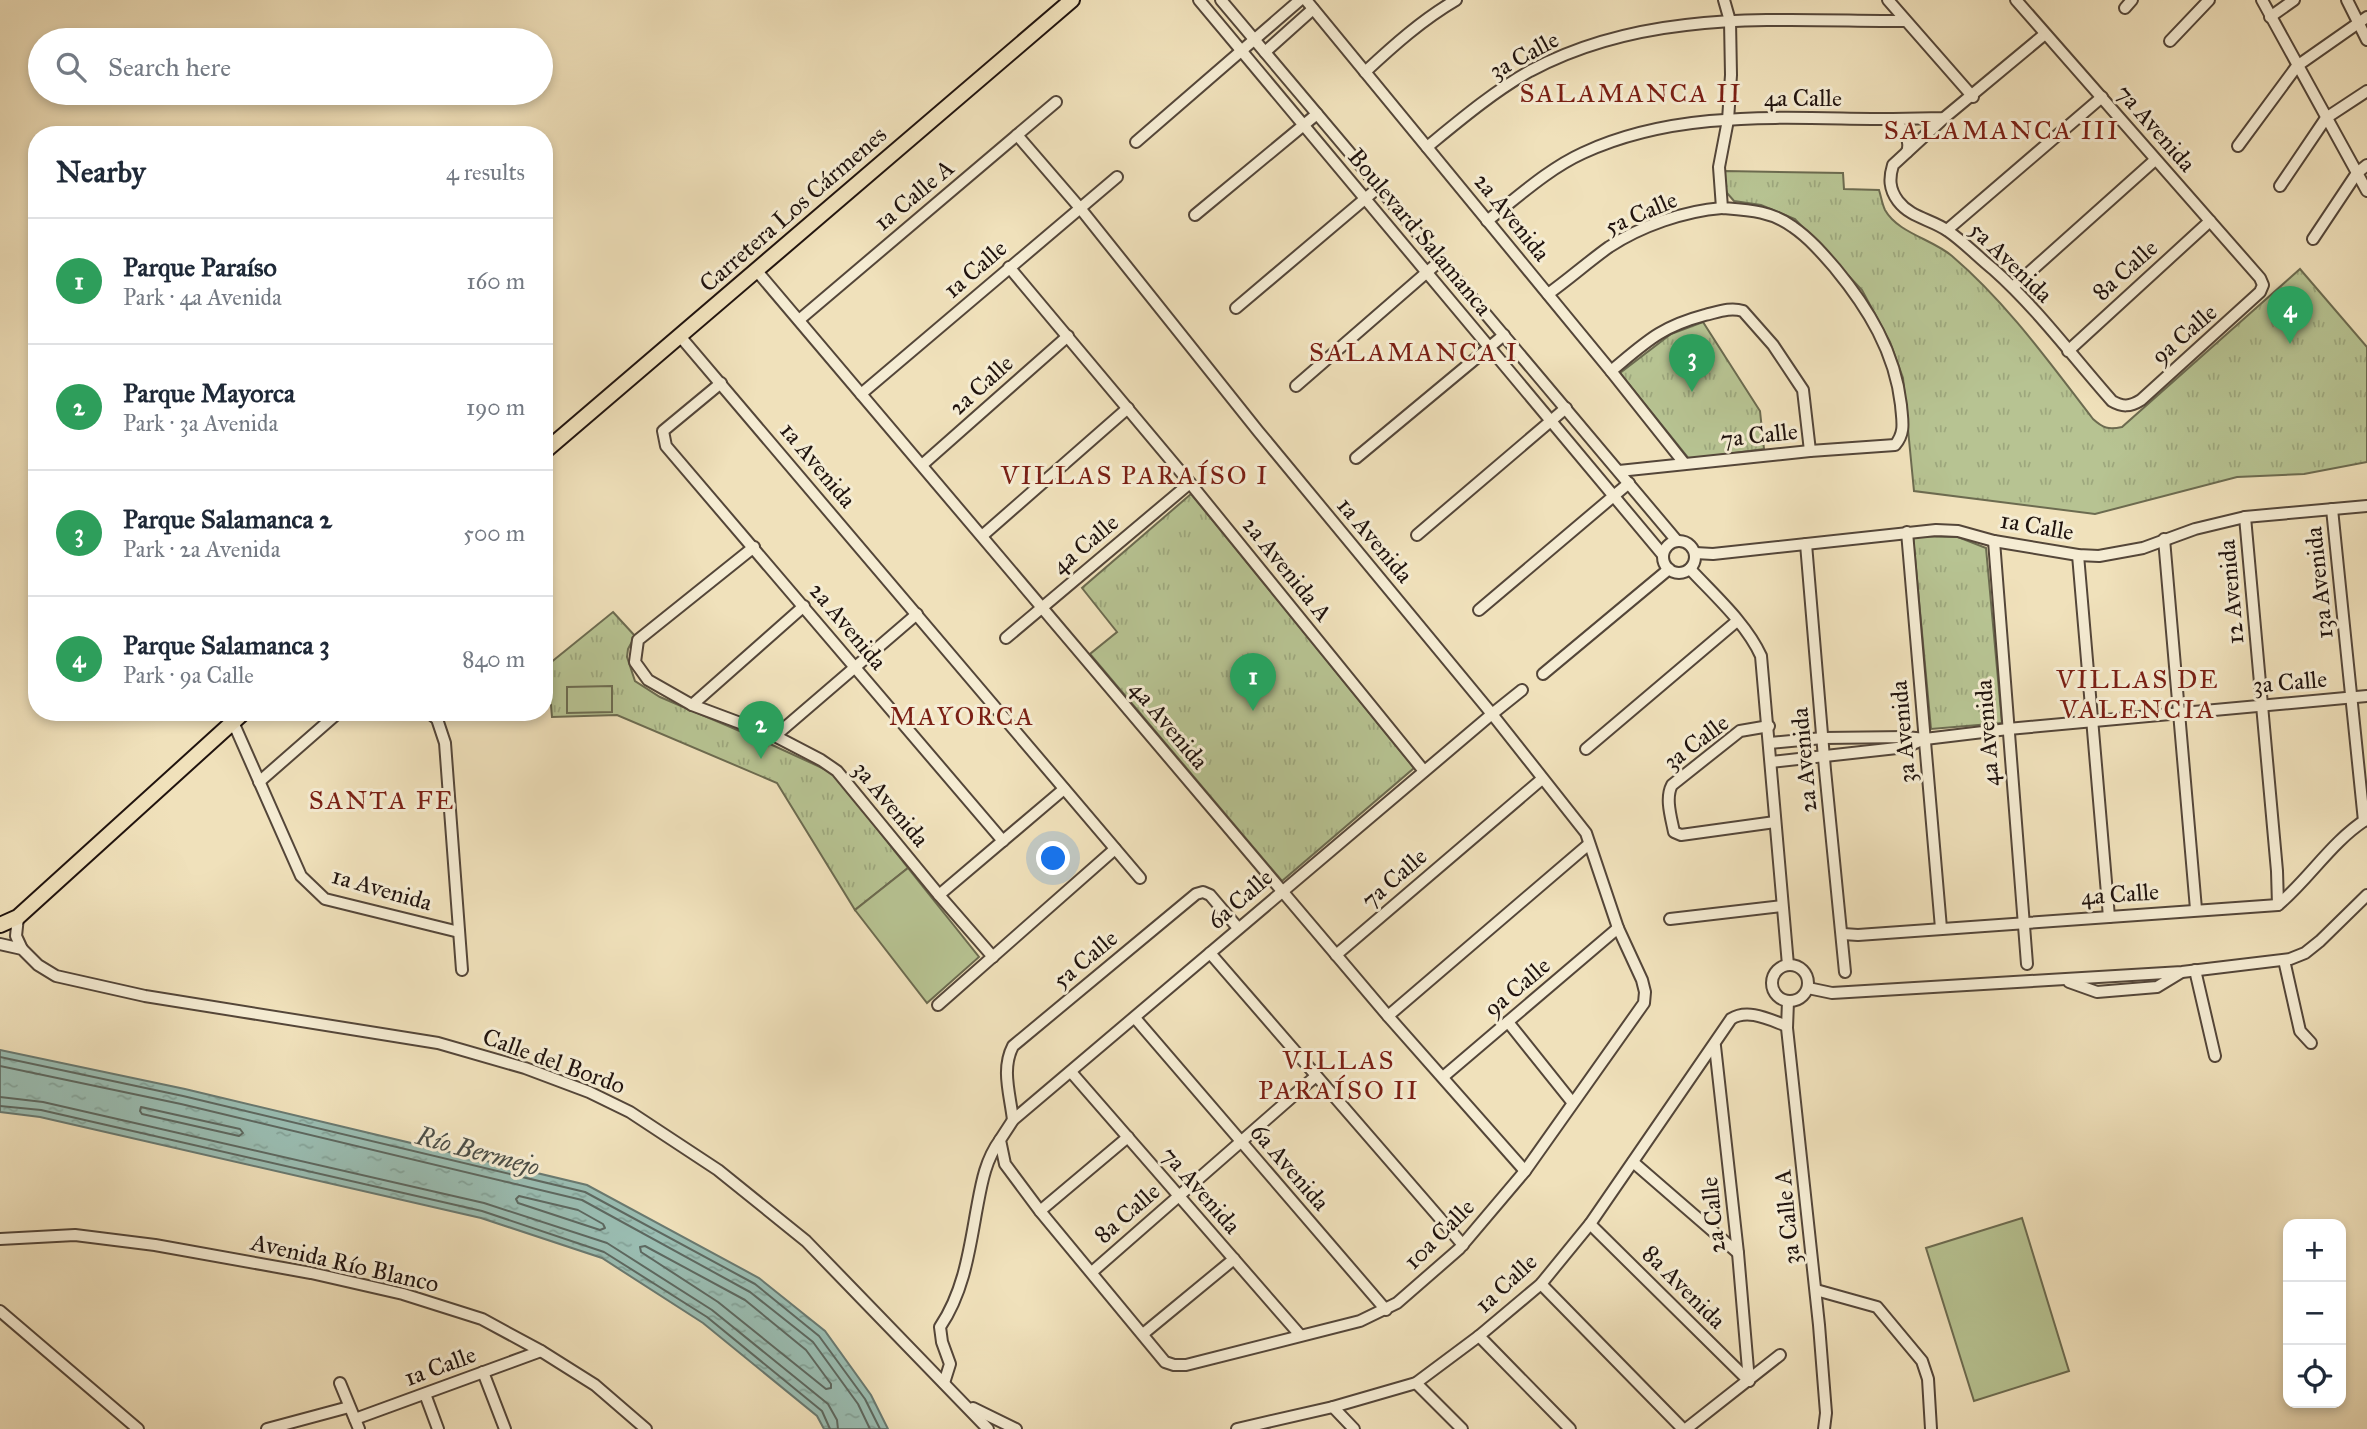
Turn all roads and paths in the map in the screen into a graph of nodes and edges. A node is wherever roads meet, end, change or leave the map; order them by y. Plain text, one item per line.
1 (1072, 0) edge
2 (1199, 0) edge
3 (1221, 0) edge
4 (1300, 0) edge
5 (1456, 0) edge
6 (1724, 0) edge
7 (1888, 0) edge
8 (2016, 0) edge
9 (2209, 0) edge
10 (2262, 0) edge
11 (2294, 0) edge
12 (2347, 0) edge
13 (1309, 5) edge
14 (2270, 17) junction
15 (2363, 20) edge
16 (1730, 21) junction
17 (1905, 21) junction
18 (2045, 34) junction
19 (1254, 39) junction
20 (2367, 40) edge
21 (2170, 41) dead end
22 (1241, 51) junction
23 (1265, 52) junction
24 (2297, 66) junction
25 (1365, 72) junction
26 (2367, 91) edge
27 (1973, 97) junction
28 (2102, 97) junction
29 (1056, 103) dead end
30 (1317, 114) junction
31 (1944, 118) junction
32 (2326, 118) junction
33 (1893, 119) junction
34 (1728, 120) junction
35 (1303, 125) junction
36 (1017, 135) junction
37 (1136, 142) dead end
38 (2238, 146) dead end
39 (1427, 147) junction
40 (1907, 152) junction
41 (2155, 160) junction
42 (2367, 165) edge
43 (2357, 173) junction
44 (1116, 177) dead end
45 (2280, 186) dead end
46 (1379, 187) junction
47 (2367, 191) edge
48 (1365, 199) junction
49 (1080, 208) junction
50 (1722, 208) junction
51 (1195, 215) dead end
52 (1487, 221) junction
53 (2210, 221) junction
54 (1947, 230) junction
55 (2313, 239) dead end
56 (1441, 260) junction
57 (1009, 267) junction
58 (756, 270) junction
59 (1427, 273) junction
60 (2263, 285) joint
61 (2013, 287) junction
62 (1548, 294) junction
63 (1236, 308) dead end
64 (799, 320) junction
65 (680, 335) junction
66 (1504, 335) junction
67 (1068, 336) junction
68 (1489, 347) junction
69 (2068, 351) junction
70 (1611, 371) junction
71 (721, 383) junction
72 (1296, 386) dead end
73 (861, 394) junction
74 (2126, 407) joint
75 (1128, 408) junction
76 (1566, 408) junction
77 (1551, 421) junction
78 (553, 444) edge
79 (1810, 451) junction
80 (1356, 458) dead end
81 (1684, 463) junction
82 (922, 465) junction
83 (1619, 471) junction
84 (1191, 483) junction
85 (1629, 483) junction
86 (1614, 496) junction
87 (2367, 506) edge
88 (2332, 509) junction
89 (2245, 517) junction
90 (1907, 532) junction
91 (1417, 535) dead end
92 (982, 536) junction
93 (2164, 539) junction
94 (1677, 541) junction
95 (1994, 541) junction
96 (1806, 544) junction
97 (754, 547) junction
98 (1695, 553) junction
99 (1663, 555) junction
100 (2078, 555) junction
101 (1668, 569) junction
102 (1690, 569) junction
103 (804, 606) junction
104 (1042, 607) junction
105 (1479, 610) dead end
106 (917, 614) junction
107 (1737, 621) junction
108 (1006, 638) dead end
109 (855, 667) junction
110 (1543, 674) dead end
111 (1522, 690) dead end
112 (2367, 696) edge
113 (2352, 698) junction
114 (692, 705) junction
115 (2262, 706) junction
116 (2179, 713) junction
117 (1492, 714) junction
118 (234, 721) edge
119 (239, 721) edge
120 (329, 721) edge
121 (438, 721) edge
122 (2092, 722) junction
123 (1769, 726) junction
124 (2008, 729) junction
125 (775, 736) junction
126 (1823, 738) junction
127 (1925, 739) junction
128 (1770, 743) junction
129 (1586, 749) dead end
130 (1824, 757) junction
131 (1772, 762) junction
132 (1424, 771) junction
133 (1542, 779) junction
134 (260, 782) junction
135 (1064, 789) junction
136 (2366, 820) edge
137 (1775, 822) junction
138 (1003, 841) junction
139 (1589, 844) junction
140 (1115, 849) junction
141 (2277, 871) junction
142 (1140, 878) dead end
143 (1282, 890) junction
144 (2292, 893) junction
145 (939, 895) junction
146 (2367, 895) edge
147 (2278, 905) junction
148 (1783, 906) junction
149 (2196, 909) junction
150 (18, 916) junction
151 (2109, 916) junction
152 (1670, 919) dead end
153 (2023, 922) junction
154 (0, 925) edge
155 (1238, 928) junction
156 (1618, 928) junction
157 (1941, 928) junction
158 (459, 932) junction
159 (1843, 934) junction
160 (0, 944) edge
161 (22, 949) junction
162 (1210, 953) junction
163 (1336, 955) junction
164 (993, 957) junction
165 (2284, 960) junction
166 (2027, 964) dead end
167 (1788, 965) junction
168 (462, 970) dead end
169 (2195, 971) junction
170 (1846, 972) dead end
171 (1808, 988) junction
172 (1788, 1002) junction
173 (1644, 1003) joint
174 (938, 1005) dead end
175 (1388, 1016) junction
176 (1135, 1018) junction
177 (1508, 1022) junction
178 (1787, 1026) junction
179 (2311, 1043) dead end
180 (1715, 1046) junction
181 (2215, 1056) dead end
182 (1071, 1072) junction
183 (1316, 1076) junction
184 (1443, 1077) junction
185 (1572, 1102) junction
186 (1013, 1119) junction
187 (1128, 1137) junction
188 (1241, 1142) junction
189 (1000, 1145) junction
190 (1633, 1162) junction
191 (1525, 1171) junction
192 (1179, 1196) junction
193 (1040, 1211) junction
194 (1590, 1224) junction
195 (0, 1239) edge
196 (1463, 1245) junction
197 (1738, 1253) junction
198 (1234, 1259) junction
199 (1092, 1272) junction
200 (1541, 1284) junction
201 (1815, 1290) junction
202 (1386, 1310) junction
203 (0, 1311) edge
204 (1143, 1334) junction
205 (1300, 1335) junction
206 (1479, 1336) junction
207 (541, 1351) junction
208 (1780, 1355) dead end
209 (483, 1372) junction
210 (1749, 1381) junction
211 (340, 1383) dead end
212 (944, 1383) junction
213 (1416, 1383) junction
214 (425, 1394) junction
215 (964, 1404) junction
216 (349, 1407) junction
217 (1333, 1407) junction
218 (357, 1424) edge
219 (643, 1426) edge
220 (1244, 1428) edge
221 (138, 1429) edge
222 (267, 1429) edge
223 (438, 1429) edge
224 (505, 1429) edge
225 (627, 1429) edge
226 (988, 1429) edge
227 (1016, 1429) edge
228 (1354, 1429) edge
229 (1462, 1429) edge
230 (1570, 1429) edge
231 (1684, 1429) edge
232 (1824, 1429) edge
233 (1931, 1429) edge

1 - 58 main road, Carretera Los Cármenes
2 - 22 street, Boulevard Salamanca
3 - 19 street, Boulevard Salamanca
4 - 19 street
5 - 25 street
6 - 16 street
7 - 17 street
8 - 18 street, 7a Avenida
9 - 21 street
10 - 14 street
11 - 14 street
12 - 15 street
13 - 23 street
13 - 25 street, 2a Avenida
14 - 24 street
15 - 20 street
15 - 24 street
16 - 17 street, 3a Calle
16 - 34 street
16 - 39 street, 3a Calle
17 - 27 street
18 - 27 street
18 - 28 street, 7a Avenida
19 - 22 street
19 - 23 street, Boulevard Salamanca
22 - 35 street, Boulevard Salamanca
22 - 37 street
23 - 30 street, Boulevard Salamanca
24 - 32 street
24 - 38 street
25 - 39 street, 2a Avenida
26 - 32 street
27 - 31 street
28 - 41 street, 7a Avenida
28 - 54 street
29 - 36 street, 1a Calle A
30 - 35 street
30 - 46 street, Boulevard Salamanca
31 - 33 street, 4a Calle
31 - 40 street
32 - 43 street
32 - 45 street
33 - 34 street, 4a Calle
33 - 40 street
34 - 50 street
34 - 52 street, 4a Calle
35 - 48 street, Boulevard Salamanca
35 - 51 street
36 - 49 street, 1a Avenida
36 - 64 street, 1a Calle A
39 - 52 street, 2a Avenida
40 - 54 street, 5a Avenida
41 - 53 street, 7a Avenida
41 - 61 street
42 - 43 street
43 - 47 street
43 - 55 street
44 - 49 street, 1a Calle
46 - 48 street
46 - 56 street, Boulevard Salamanca
48 - 59 street, Boulevard Salamanca
48 - 63 street
49 - 57 street, 1a Calle
49 - 117 street, 1a Avenida
50 - 62 street, 5a Calle
50 - 79 street, 7a Calle
52 - 62 street, 2a Avenida
53 - 60 street, 7a Avenida
53 - 69 street, 8a Calle
54 - 61 street, 5a Avenida
56 - 59 street
56 - 66 street, Boulevard Salamanca
57 - 67 street, 2a Avenida A
57 - 73 street, 1a Calle
58 - 64 street, 4a Avenida
58 - 65 main road, Carretera Los Cármenes
59 - 68 street, Boulevard Salamanca
59 - 72 street
60 - 74 street, 9a Calle
61 - 69 street, 5a Avenida
62 - 70 street, 2a Avenida
64 - 73 street, 4a Avenida
65 - 71 street, 1a Avenida
65 - 78 main road, Carretera Los Cármenes
66 - 68 street
66 - 76 street, Boulevard Salamanca
67 - 75 street, 2a Avenida A
67 - 82 street, 2a Calle
68 - 77 street, Boulevard Salamanca
68 - 80 street
69 - 74 street, 5a Avenida
70 - 79 street
70 - 81 street, 2a Avenida
71 - 97 street, 2a Avenida
71 - 106 street, 1a Avenida
73 - 82 street, 4a Avenida
75 - 84 street, 2a Avenida A
75 - 92 street
76 - 77 street
76 - 83 street, Boulevard Salamanca
77 - 86 street, Boulevard Salamanca
77 - 91 street
79 - 81 street, 7a Calle
81 - 83 street, 7a Calle
82 - 92 street, 4a Avenida
83 - 85 street, Boulevard Salamanca
84 - 104 street, 4a Calle
84 - 132 street, 2a Avenida A
85 - 86 street
85 - 94 street, Boulevard Salamanca
86 - 99 street, Boulevard Salamanca
86 - 105 street
87 - 88 street, 1a Calle
88 - 89 street, 1a Calle
88 - 113 street, 13a Avenida
89 - 93 street, 1a Calle
89 - 115 street, 12 Avenida
90 - 95 street, 1a Calle
90 - 96 street, 1a Calle
90 - 127 street, 3a Avenida
92 - 104 street, 4a Avenida
93 - 100 street, 1a Calle
93 - 116 street
94 - 98 street
94 - 99 street
95 - 100 street, 1a Calle
95 - 124 street, 4a Avenida
96 - 98 street, 1a Calle
96 - 126 street, 2a Avenida
97 - 103 street, 2a Avenida
97 - 114 street, 3a Avenida
98 - 102 street
99 - 101 street
100 - 122 street
101 - 102 street
101 - 110 street
102 - 107 street
103 - 109 street, 2a Avenida
103 - 114 street
104 - 108 street, 4a Calle
104 - 143 street, 4a Avenida
106 - 109 street
106 - 135 street, 1a Avenida
107 - 123 street
107 - 129 street
109 - 125 street
109 - 138 street, 2a Avenida
111 - 117 street, 6a Calle
112 - 113 street, 3a Calle
113 - 115 street, 3a Calle
113 - 136 street, 13a Avenida
114 - 125 street, 3a Avenida
115 - 116 street, 3a Calle
115 - 141 street, 12 Avenida
116 - 122 street, 3a Calle
116 - 149 street
117 - 132 street, 6a Calle
117 - 133 street, 1a Avenida
118 - 150 main road
119 - 134 street, 1a Avenida
120 - 134 street
121 - 158 street
122 - 124 street, 3a Calle
122 - 151 street
123 - 128 street
123 - 137 street, 3a Calle
124 - 127 street, 3a Calle
124 - 153 street, 4a Avenida
125 - 145 street, 3a Avenida
126 - 127 street, 3a Calle
126 - 128 street, 3a Calle
126 - 130 street, 2a Avenida
127 - 130 street, 3a Calle
127 - 157 street, 3a Avenida
128 - 131 street
130 - 131 street, 3a Calle
130 - 159 street, 2a Avenida
131 - 137 street
132 - 143 street, 6a Calle
133 - 139 street, 1a Avenida
133 - 163 street, 7a Calle
134 - 158 street, 1a Avenida
135 - 138 street
135 - 140 street, 1a Avenida
136 - 144 street
137 - 148 street
138 - 145 street
139 - 156 street, 1a Avenida
139 - 175 street
140 - 142 street, 1a Avenida
140 - 164 street
141 - 144 street
141 - 147 street, 12 Avenida
143 - 155 street, 6a Calle
143 - 163 street, 4a Avenida
144 - 147 street
145 - 164 street, 3a Avenida
146 - 165 street
147 - 149 street, 4a Calle
148 - 152 street
148 - 167 street
149 - 151 street, 4a Calle
150 - 154 main road
150 - 161 street
151 - 153 street, 4a Calle
153 - 157 street, 4a Calle
153 - 166 street, 4a Avenida
155 - 162 street, 6a Calle
155 - 186 street, 5a Calle
156 - 173 street, 1a Avenida
156 - 177 street, 9a Calle
157 - 159 street, 4a Calle
158 - 168 street
159 - 170 street, 2a Avenida
160 - 161 street, Calle del Bordo
161 - 212 street, Calle del Bordo
162 - 176 street, 6a Calle
162 - 183 street
163 - 175 street, 4a Avenida
164 - 174 street
165 - 169 street
165 - 179 street
167 - 171 street
167 - 172 street
169 - 171 street
169 - 181 street
171 - 172 street
172 - 178 street, 3a Calle A
173 - 185 street, 10a Calle
175 - 184 street, 4a Avenida
176 - 182 street, 6a Calle
176 - 188 street, 6a Avenida
177 - 184 street, 9a Calle
177 - 185 street
178 - 180 street, 1a Calle
178 - 201 street, 3a Calle A
180 - 190 street, 1a Calle
180 - 197 street, 2a Calle
182 - 186 street, 6a Calle
182 - 187 street, 7a Avenida
183 - 188 street, 8a Calle
183 - 196 street
184 - 191 street, 4a Avenida
185 - 191 street, 10a Calle
186 - 189 street, 6a Calle
187 - 192 street, 7a Avenida
187 - 193 street
188 - 192 street, 8a Calle
188 - 202 street, 6a Avenida
189 - 193 street
189 - 212 street, 6a Calle
190 - 194 street, 1a Calle
190 - 197 street
191 - 196 street, 10a Calle
192 - 198 street, 7a Avenida
192 - 199 street, 8a Calle
193 - 199 street
194 - 200 street, 1a Calle
194 - 210 street, 8a Avenida
195 - 207 street, Avenida Río Blanco
196 - 202 street, 10a Calle
197 - 210 street, 2a Calle
198 - 204 street
198 - 205 street, 7a Avenida
199 - 204 street
200 - 206 street, 1a Calle
200 - 231 street
201 - 232 street, 3a Calle A
201 - 233 street
202 - 205 street, 10a Calle
203 - 221 street
204 - 205 street, 10a Calle
206 - 213 street, 1a Calle
206 - 230 street
207 - 209 street, 1a Calle
207 - 219 street, Avenida Río Blanco
208 - 210 street
209 - 214 street, 1a Calle
209 - 224 street
210 - 231 street
211 - 216 street
212 - 215 street, Calle del Bordo
213 - 217 street, 1a Calle
213 - 229 street
214 - 218 street, 1a Calle
214 - 223 street
215 - 226 street, Calle del Bordo
215 - 227 street
216 - 218 street
216 - 222 street
217 - 220 street, 1a Calle
217 - 228 street
219 - 225 street

